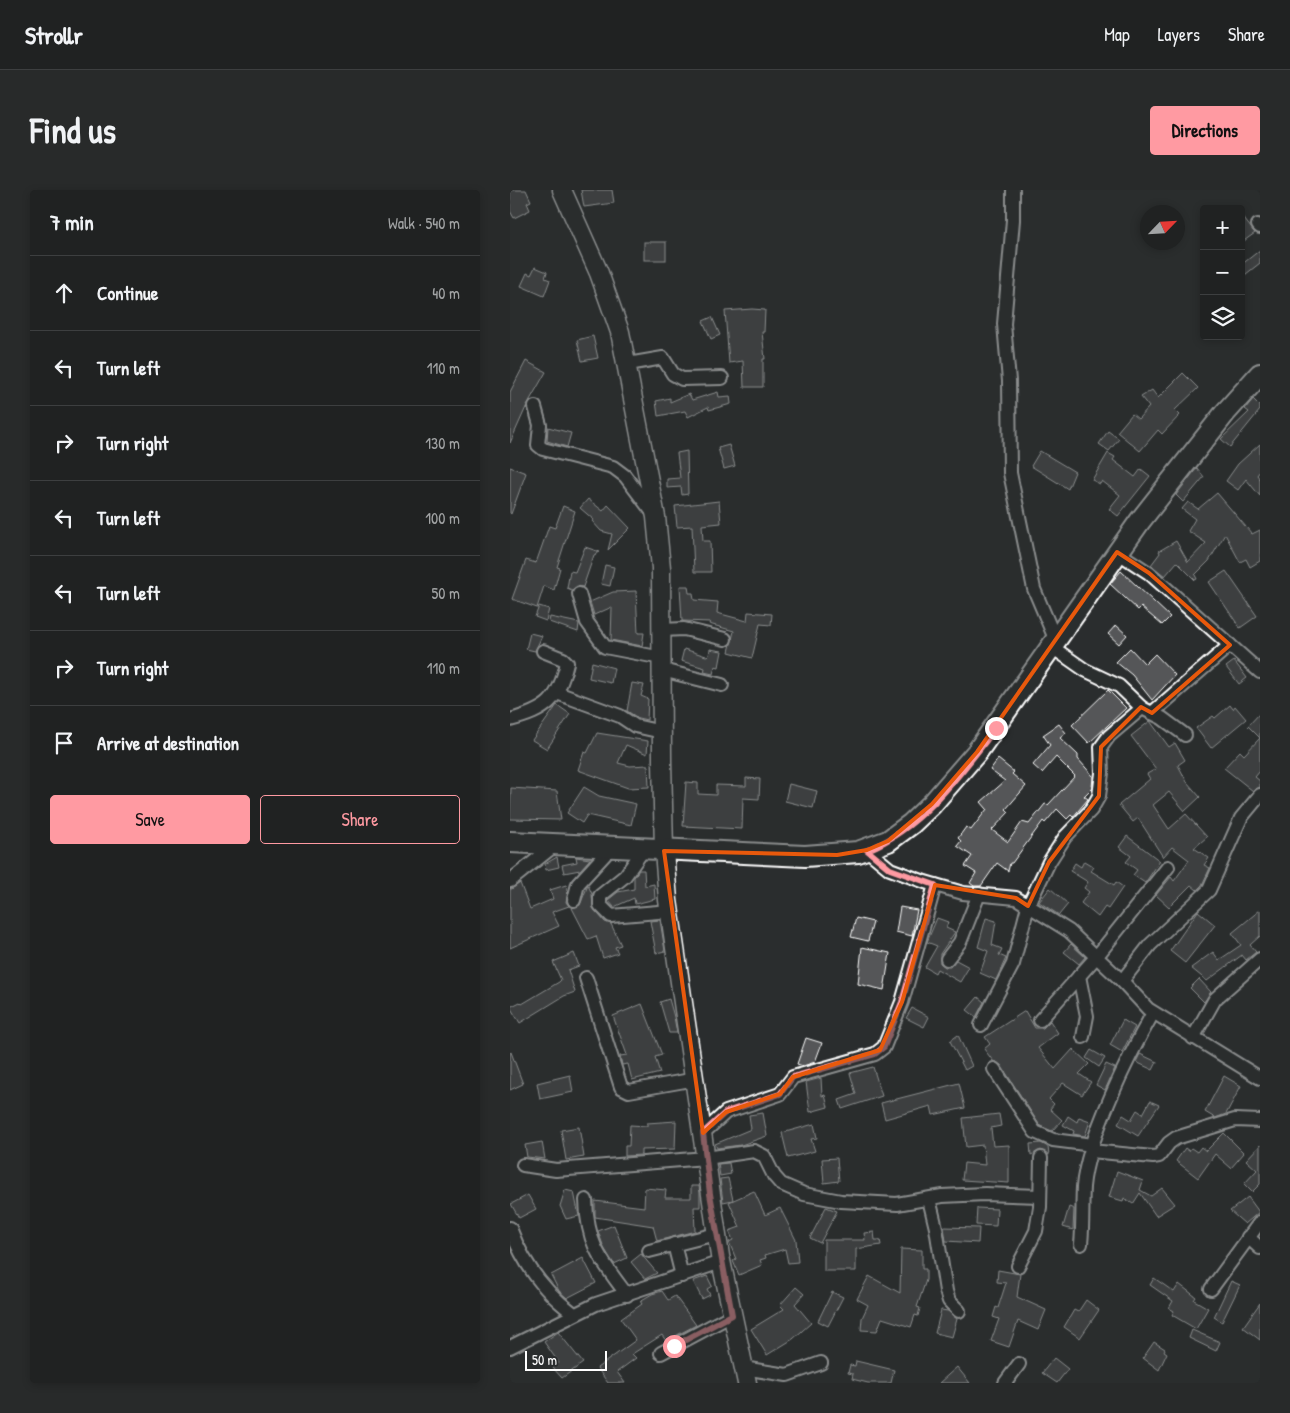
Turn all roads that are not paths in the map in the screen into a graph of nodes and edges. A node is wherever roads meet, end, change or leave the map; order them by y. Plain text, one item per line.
1 (562, 190) edge
2 (1013, 190) edge
3 (628, 364) junction
4 (1260, 374) edge
5 (722, 378) dead end
6 (535, 407) dead end
7 (648, 466) junction
8 (632, 485) junction
9 (656, 517) junction
10 (1117, 552) junction
11 (579, 594) dead end
12 (662, 630) junction
13 (725, 639) dead end
14 (1054, 644) junction
15 (1230, 645) junction
16 (543, 651) dead end
17 (662, 664) junction
18 (1260, 672) edge
19 (722, 685) dead end
20 (557, 693) junction
21 (1147, 710) junction
22 (510, 720) edge
23 (662, 732) junction
24 (1185, 736) dead end
25 (1260, 795) edge
26 (510, 842) edge
27 (555, 845) junction
28 (611, 848) junction
29 (654, 850) junction
30 (867, 850) junction
31 (1168, 867) dead end
32 (510, 881) edge
33 (935, 885) junction
34 (979, 894) junction
35 (574, 900) dead end
36 (1028, 906) junction
37 (670, 911) junction
38 (1097, 956) junction
39 (947, 959) dead end
40 (1260, 959) edge
41 (1079, 976) junction
42 (586, 978) dead end
43 (1122, 981) junction
44 (1154, 1013) junction
45 (1040, 1020) dead end
46 (981, 1025) dead end
47 (1083, 1037) dead end
48 (1193, 1038) junction
49 (994, 1069) dead end
50 (1260, 1078) edge
51 (696, 1079) junction
52 (1260, 1121) edge
53 (703, 1133) junction
54 (1092, 1148) junction
55 (706, 1158) junction
56 (1041, 1158) dead end
57 (523, 1165) dead end
58 (1040, 1196) junction
59 (929, 1199) junction
60 (586, 1200) dead end
61 (1260, 1222) edge
62 (510, 1228) edge
63 (716, 1234) junction
64 (1248, 1238) junction
65 (674, 1244) junction
66 (1081, 1244) dead end
67 (1260, 1248) edge
68 (649, 1251) dead end
69 (721, 1262) junction
70 (1018, 1266) dead end
71 (682, 1276) junction
72 (1211, 1289) dead end
73 (626, 1295) junction
74 (959, 1311) dead end
75 (573, 1314) junction
76 (732, 1315) junction
77 (510, 1347) edge
78 (661, 1353) dead end
79 (821, 1363) dead end
80 (1019, 1364) dead end
81 (745, 1376) edge
82 (1005, 1383) edge

1 - 3 main road
2 - 14 street
3 - 5 street
3 - 7 main road
4 - 10 main road
6 - 8 street
7 - 8 street
7 - 9 main road
8 - 9 street
9 - 12 main road
10 - 14 main road
10 - 15 street
11 - 17 street
12 - 13 street
12 - 17 main road
14 - 21 street
14 - 30 main road
15 - 18 street
15 - 21 street
16 - 20 street
17 - 19 street
17 - 23 main road
20 - 22 street
20 - 23 street
21 - 24 street
21 - 36 street
23 - 29 main road
25 - 43 street
26 - 27 main road
27 - 28 main road
27 - 32 street
28 - 29 main road
28 - 35 street
29 - 30 main road
29 - 37 main road
29 - 37 street
30 - 33 street
31 - 38 street
33 - 34 street
33 - 53 street
34 - 36 street
34 - 39 street
36 - 38 street
36 - 46 street
37 - 51 main road
38 - 41 street
38 - 43 street
40 - 48 street
41 - 45 street
41 - 47 street
42 - 51 street
43 - 44 street
44 - 48 street
44 - 54 street
48 - 50 street
49 - 54 street
51 - 53 main road
52 - 54 street
53 - 55 main road
54 - 66 street
55 - 57 street
55 - 59 street
55 - 63 main road
56 - 58 street
58 - 59 street
58 - 70 street
59 - 74 street
60 - 73 street
61 - 64 street
62 - 75 street
63 - 65 street
63 - 69 main road
64 - 67 street
64 - 72 street
65 - 68 street
65 - 71 street
69 - 71 street
69 - 76 main road
71 - 73 street
73 - 75 street
75 - 77 street
76 - 78 street
76 - 81 main road
79 - 81 street
80 - 82 street

